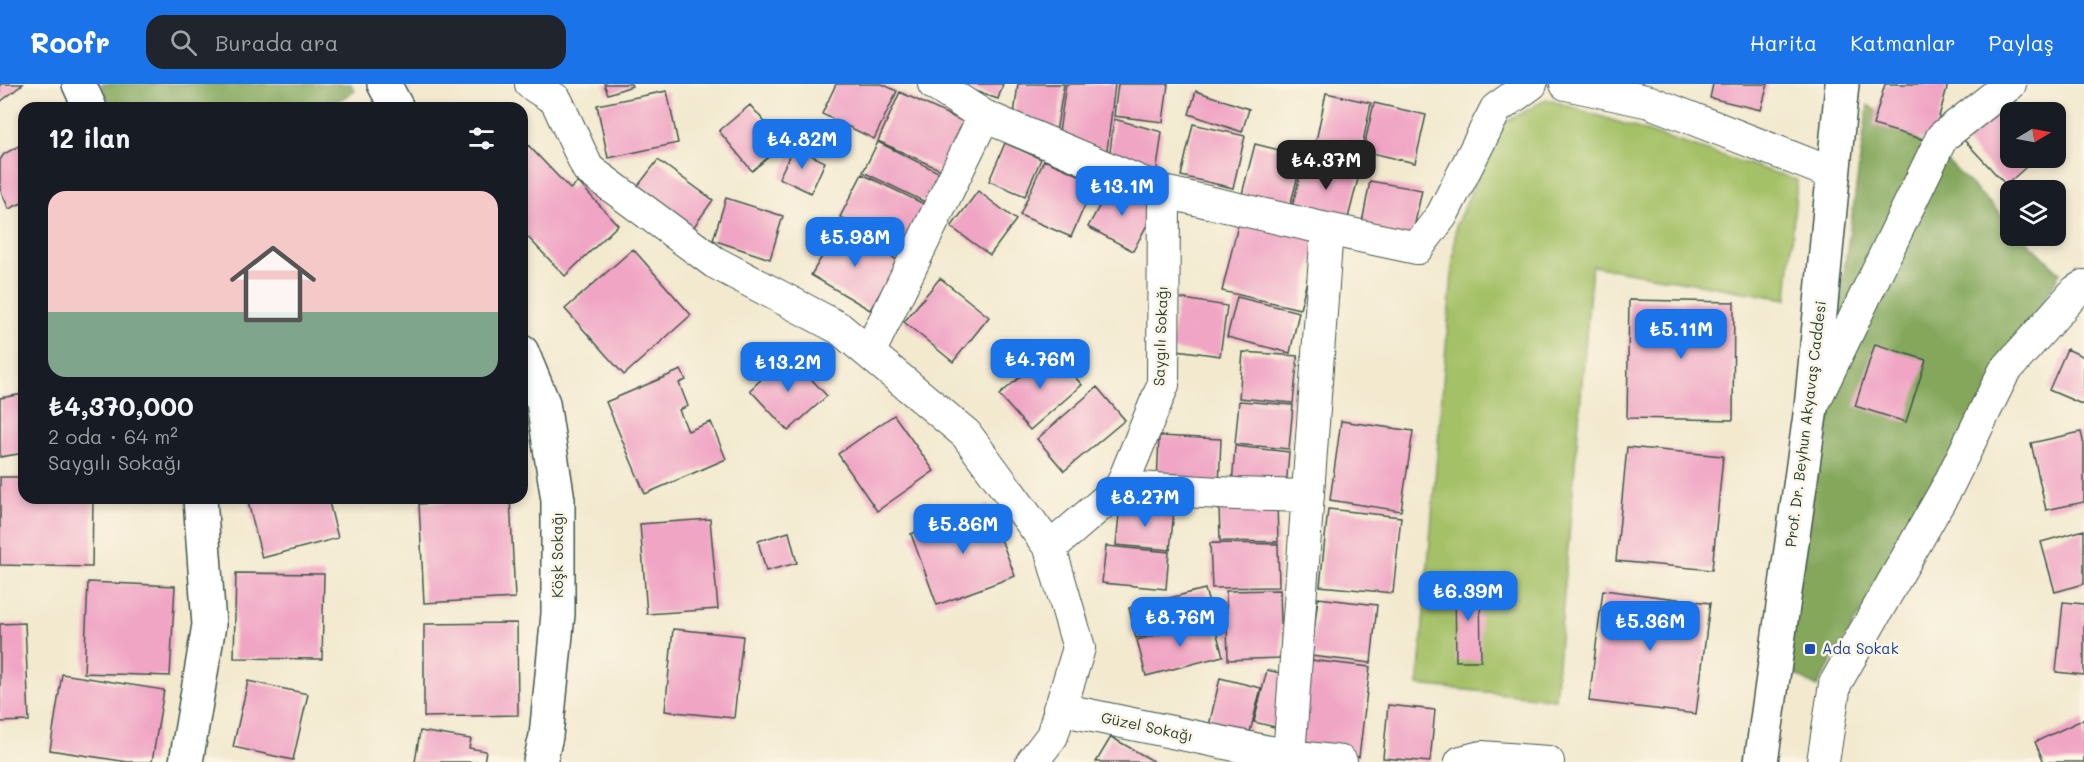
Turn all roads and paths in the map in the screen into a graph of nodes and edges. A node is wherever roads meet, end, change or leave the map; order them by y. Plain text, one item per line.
1 (79, 84) edge
2 (384, 84) edge
3 (934, 84) edge
4 (1531, 84) edge
5 (1566, 84) edge
6 (1842, 84) edge
7 (2010, 84) edge
8 (549, 89) edge
9 (87, 102) edge
10 (394, 102) edge
11 (984, 116) junction
12 (1834, 174) junction
13 (1164, 192) junction
14 (1327, 229) junction
15 (2084, 286) edge
16 (869, 353) junction
17 (528, 367) edge
18 (1811, 408) junction
19 (1121, 487) junction
20 (1308, 496) junction
21 (200, 504) edge
22 (1050, 548) junction
23 (1059, 709) junction
24 (1289, 756) junction
25 (186, 762) edge
26 (540, 762) edge
27 (1032, 762) edge
28 (1341, 762) edge
29 (1461, 762) edge
30 (1548, 762) edge
31 (1761, 762) edge
32 (1823, 762) edge

1 - 9 street
2 - 10 street
3 - 11 street
4 - 14 street
5 - 12 street
6 - 12 street, Prof. Dr. Beyhun Akyavaş Caddesi
7 - 18 street
8 - 16 street
11 - 13 street
11 - 16 street
12 - 18 street, Prof. Dr. Beyhun Akyavaş Caddesi
13 - 14 street
13 - 19 street, Saygılı Sokağı
14 - 20 street
15 - 32 street
16 - 22 street
17 - 26 street, Köşk Sokağı
18 - 31 street, Prof. Dr. Beyhun Akyavaş Caddesi
19 - 20 street
19 - 22 street, Saygılı Sokağı
20 - 24 street
21 - 25 street
22 - 23 street
23 - 24 street, Güzel Sokağı
23 - 27 street
24 - 28 street, Güzel Sokağı
29 - 30 street

